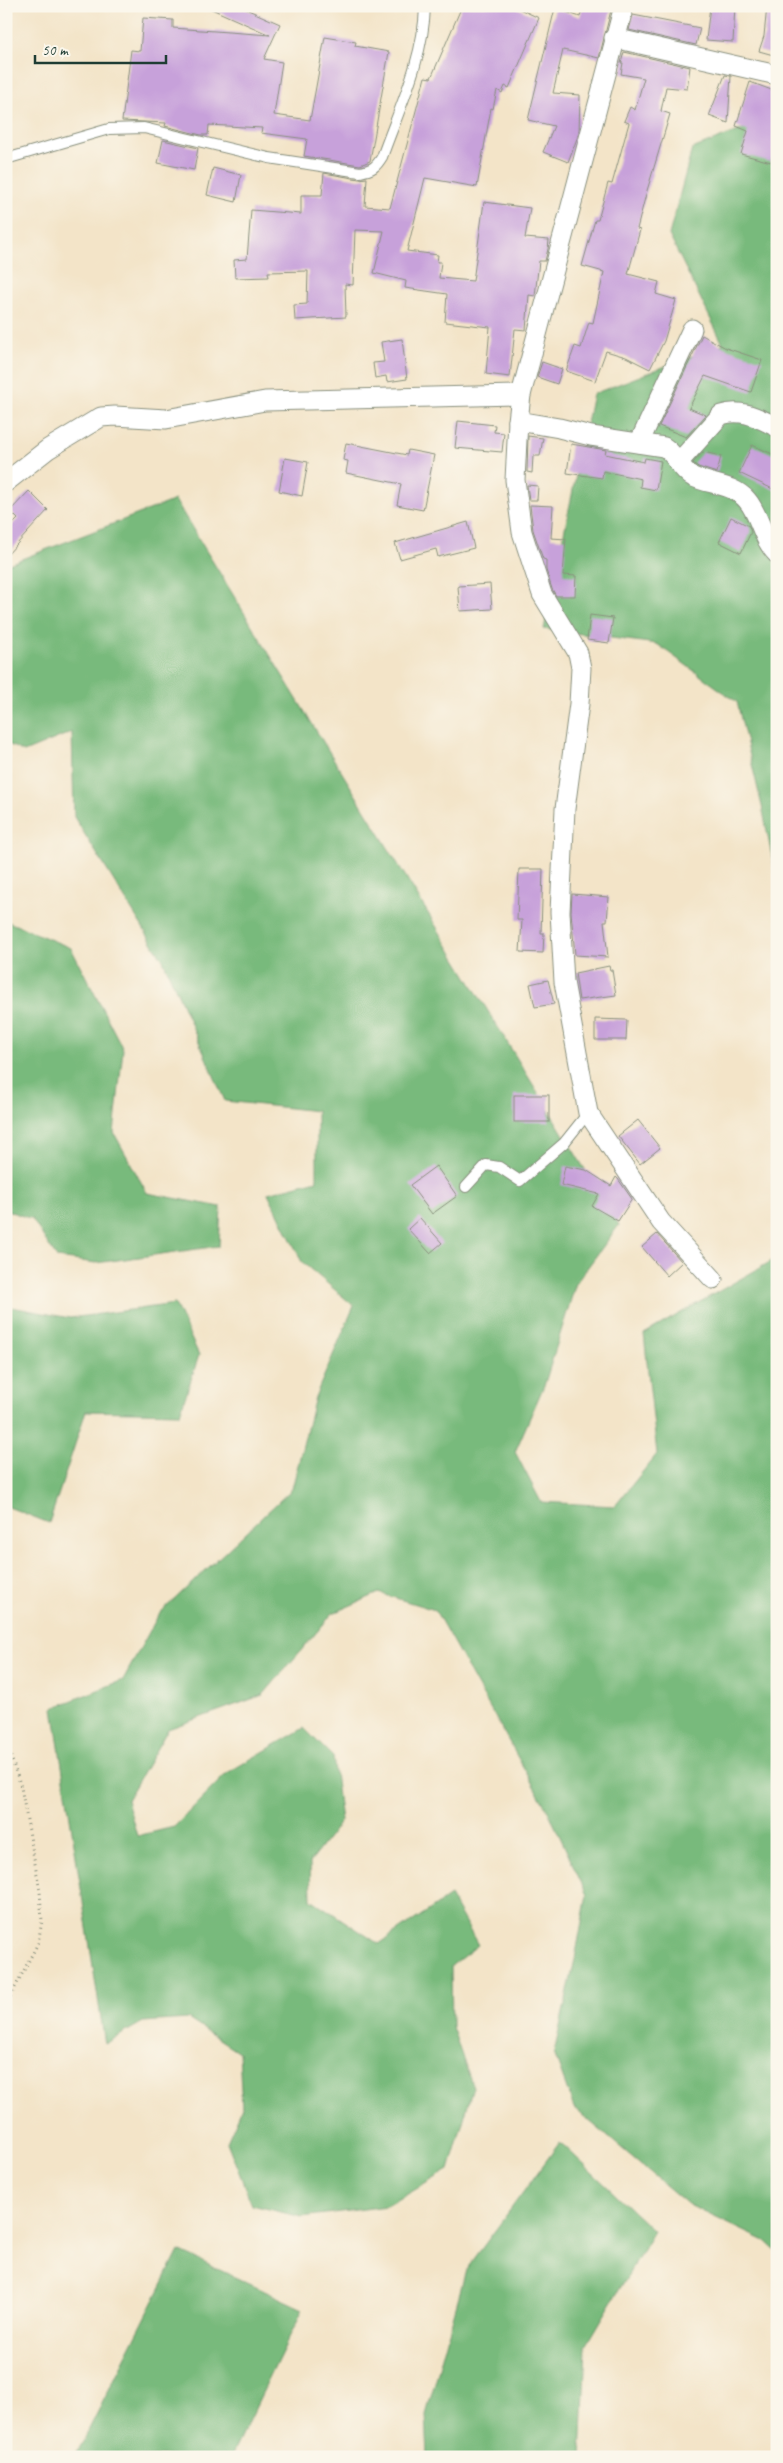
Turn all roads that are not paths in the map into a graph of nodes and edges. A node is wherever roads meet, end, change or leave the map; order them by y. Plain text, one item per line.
1 (425, 6) edge
2 (624, 6) edge
3 (614, 38) junction
4 (777, 75) edge
5 (6, 159) edge
6 (692, 329) dead end
7 (521, 395) junction
8 (518, 421) junction
9 (777, 428) edge
10 (639, 443) junction
11 (678, 464) junction
12 (6, 482) edge
13 (777, 554) edge
14 (588, 1113) junction
15 (466, 1188) dead end
16 (713, 1279) dead end

1 - 5 lane
2 - 3 street
3 - 4 street
3 - 7 street
6 - 10 street
7 - 8 street
7 - 12 street
8 - 10 street
8 - 14 street
9 - 11 street
10 - 11 street
11 - 13 street
14 - 15 lane
14 - 16 street

